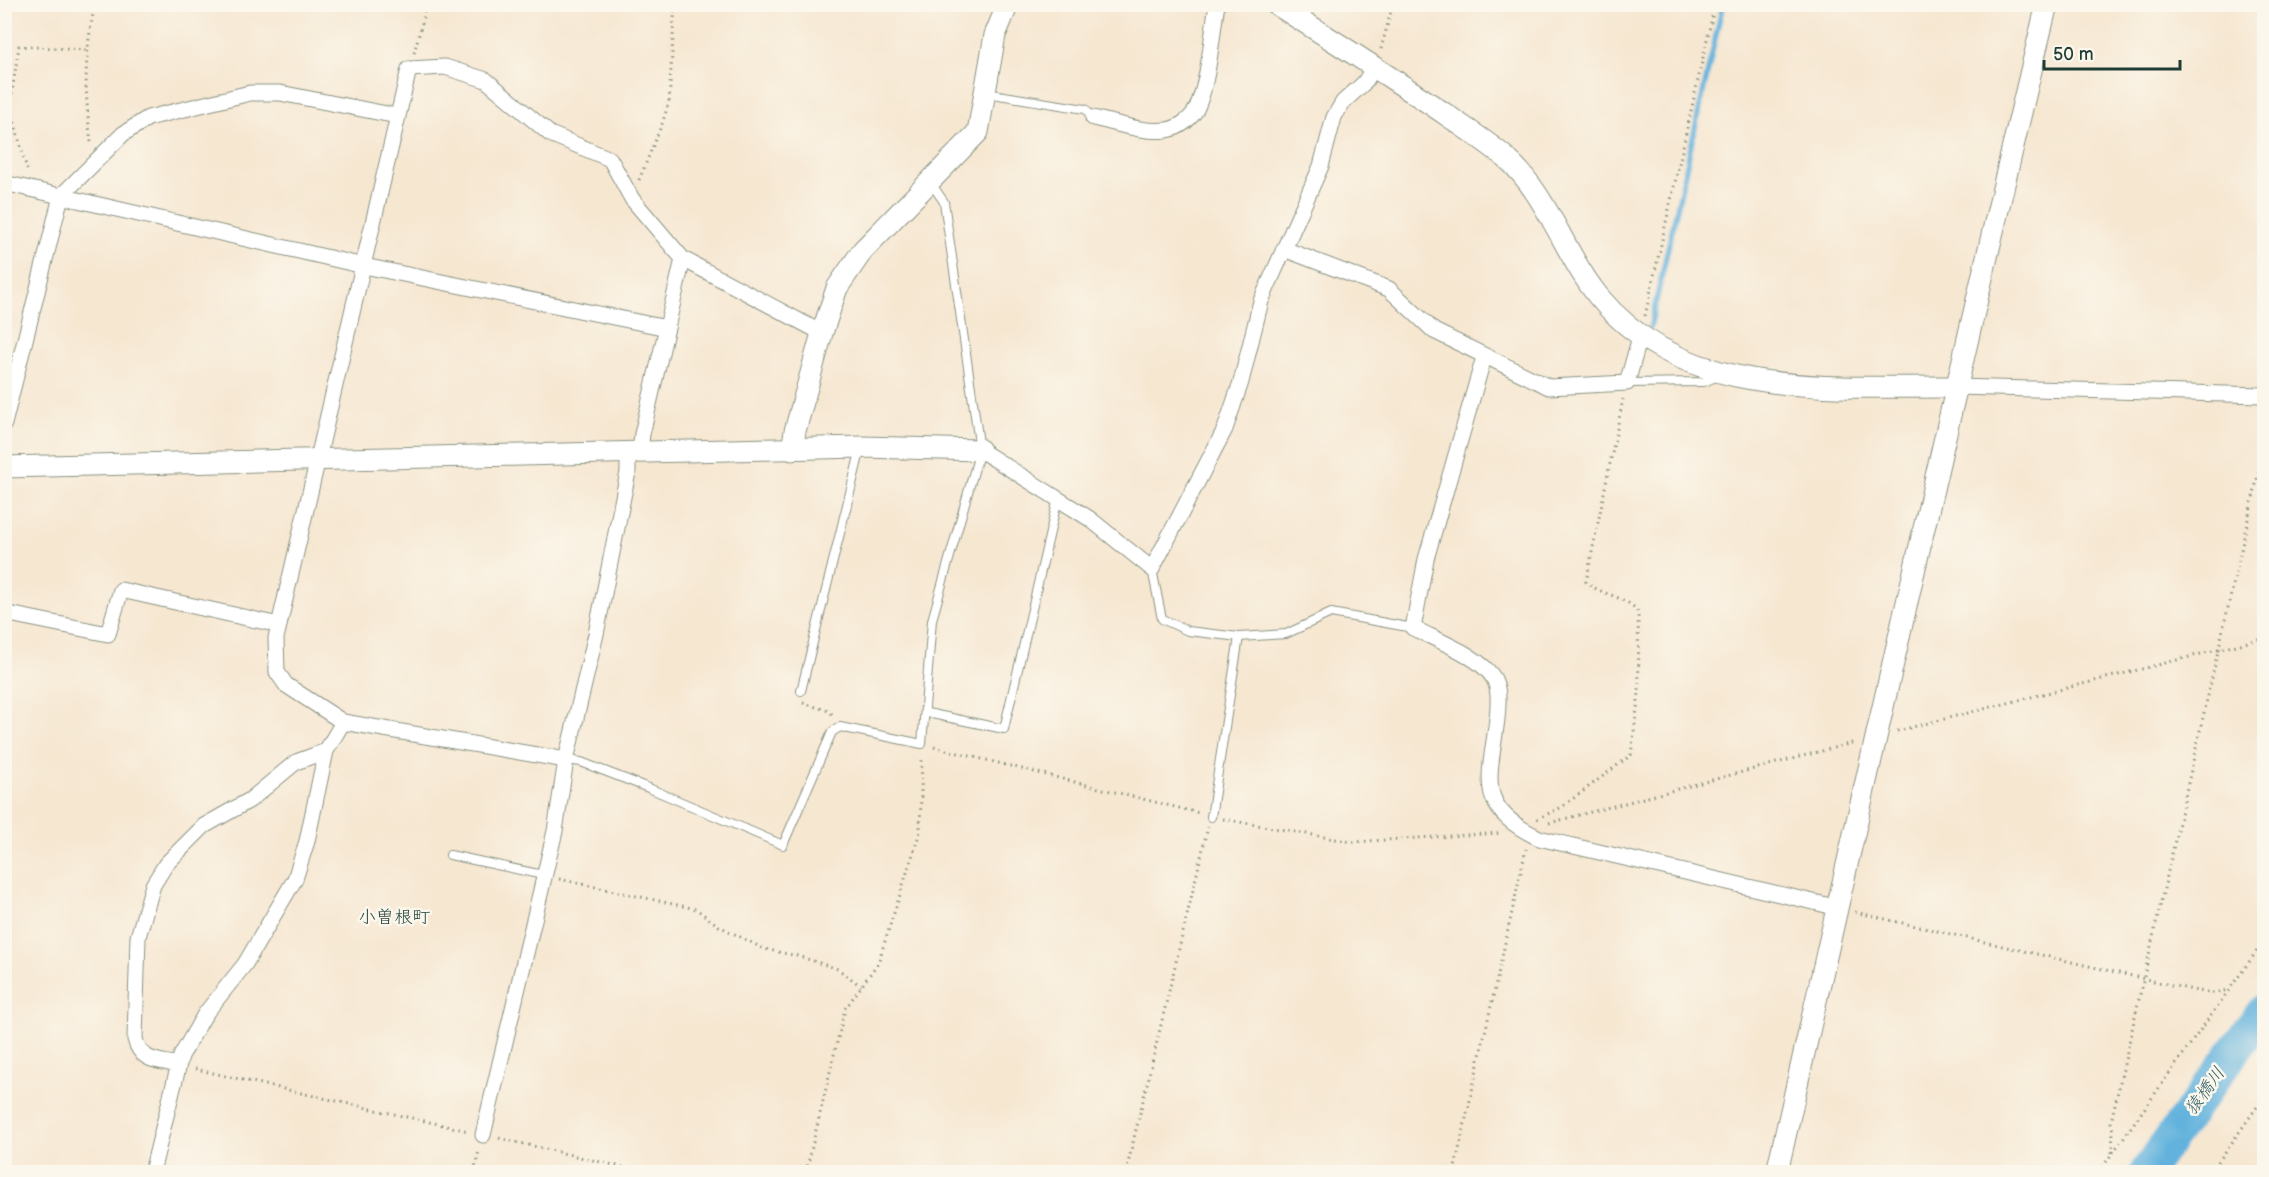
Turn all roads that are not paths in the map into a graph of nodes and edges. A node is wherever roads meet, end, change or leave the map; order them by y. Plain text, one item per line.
1 (1008, 4) edge
2 (1217, 4) edge
3 (1276, 4) edge
4 (2047, 4) edge
5 (1374, 68) junction
6 (986, 93) junction
7 (397, 116) junction
8 (1094, 118) joint
9 (930, 181) junction
10 (4, 183) edge
11 (61, 196) junction
12 (1284, 249) junction
13 (682, 258) junction
14 (364, 266) junction
15 (667, 327) junction
16 (822, 333) junction
17 (1640, 337) junction
18 (1484, 357) junction
19 (1725, 374) junction
20 (1627, 383) junction
21 (1954, 387) junction
22 (2265, 395) edge
23 (4, 424) edge
24 (862, 447) junction
25 (792, 450) junction
26 (980, 450) junction
27 (634, 452) junction
28 (319, 462) junction
29 (4, 466) edge
30 (1058, 498) junction
31 (1152, 569) junction
32 (4, 613) edge
33 (279, 625) junction
34 (1413, 628) junction
35 (1239, 637) junction
36 (801, 691) road end
37 (927, 713) junction
38 (343, 722) junction
39 (326, 751) junction
40 (566, 760) junction
41 (1211, 817) road end
42 (450, 855) dead end
43 (543, 875) junction
44 (1839, 908) junction
45 (178, 1065) junction
46 (483, 1134) road end
47 (152, 1173) edge
48 (1777, 1173) edge

1 - 6 street
2 - 8 street
3 - 5 street
4 - 21 street
5 - 12 street
5 - 17 street
6 - 8 lane
6 - 9 street
7 - 11 street
7 - 13 street
7 - 14 street
9 - 16 street
9 - 26 lane
10 - 11 street
11 - 14 street
11 - 23 street
12 - 18 street
12 - 31 street
13 - 15 street
13 - 16 street
14 - 15 street
14 - 28 street
15 - 27 street
16 - 25 street
17 - 19 street
17 - 20 street
18 - 20 street
18 - 34 street
19 - 20 lane
19 - 21 street
21 - 22 street
21 - 44 street
24 - 25 street
24 - 26 street
24 - 36 lane
25 - 27 street
26 - 30 street
26 - 37 lane
27 - 28 street
27 - 40 street
28 - 29 street
28 - 33 street
30 - 31 street
30 - 37 lane
31 - 35 lane
32 - 33 street
33 - 38 street
34 - 35 lane
34 - 44 street
35 - 41 lane
37 - 40 lane
38 - 39 street
38 - 40 street
39 - 45 street
39 - 45 street
40 - 43 street
42 - 43 lane
43 - 46 street
44 - 48 street
45 - 47 street

